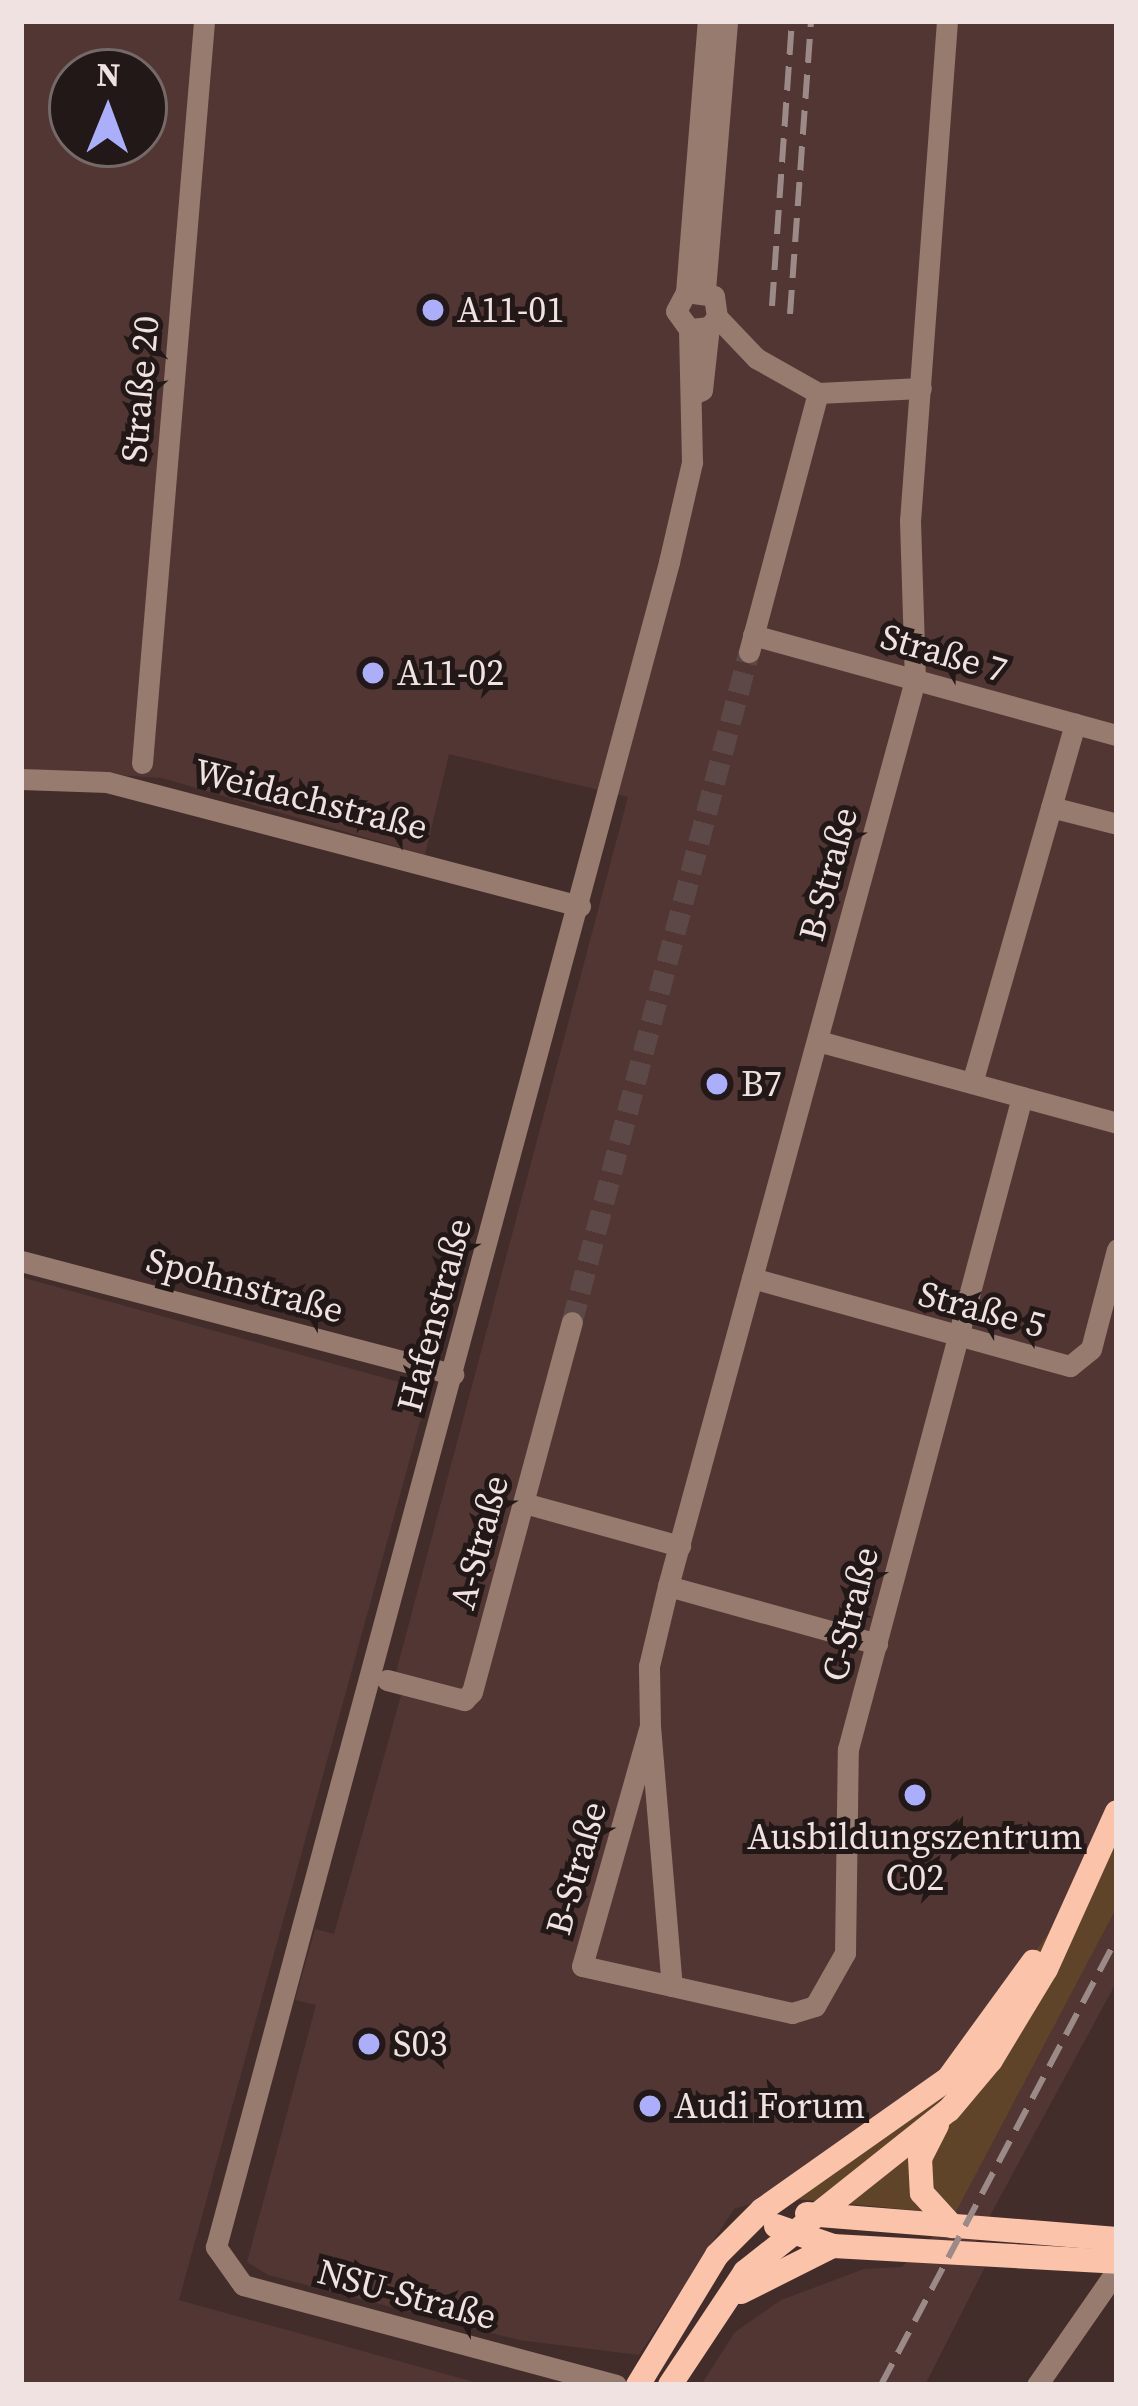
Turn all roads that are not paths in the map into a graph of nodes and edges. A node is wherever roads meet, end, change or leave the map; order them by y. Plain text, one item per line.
1 (203, 21) edge
2 (708, 21) edge
3 (728, 21) edge
4 (947, 21) edge
5 (696, 291) junction
6 (705, 324) junction
7 (921, 388) junction
8 (818, 393) junction
9 (915, 680) junction
10 (1076, 724) junction
11 (1117, 735) edge
12 (142, 763) dead end
13 (21, 779) edge
14 (1051, 807) junction
15 (1117, 824) edge
16 (580, 906) junction
17 (818, 1041) junction
18 (972, 1083) junction
19 (1022, 1097) junction
20 (1117, 1124) edge
21 (1117, 1249) edge
22 (21, 1261) edge
23 (752, 1278) junction
24 (572, 1322) tunnel mouth
25 (954, 1337) junction
26 (453, 1374) junction
27 (524, 1503) junction
28 (680, 1546) junction
29 (668, 1586) junction
30 (877, 1644) junction
31 (387, 1680) dead end
32 (650, 1726) junction
33 (1117, 1812) edge
34 (1064, 1922) junction
35 (672, 1986) junction
36 (949, 2110) junction
37 (762, 2210) junction
38 (811, 2214) junction
39 (952, 2226) junction
40 (218, 2229) joint
41 (786, 2234) junction
42 (1117, 2239) edge
43 (833, 2246) junction
44 (1117, 2266) edge
45 (711, 2316) junction
46 (616, 2385) edge
47 (638, 2385) edge
48 (670, 2385) edge
49 (1037, 2385) edge

1 - 12 street, Straße 20
2 - 5 street
3 - 5 street
4 - 7 street, B-Straße
5 - 6 street
5 - 6 street
6 - 8 street
6 - 16 street, Hafenstraße
7 - 8 street
7 - 9 street, B-Straße
8 - 9 street, Straße 7
9 - 10 street, Straße 7
9 - 17 street, B-Straße
10 - 11 street, Straße 7
10 - 14 street
13 - 16 street, Weidachstraße
14 - 15 street
14 - 18 street
16 - 26 street, Hafenstraße
17 - 18 street
17 - 23 street, B-Straße
18 - 19 street
19 - 20 street
19 - 25 street, C-Straße
21 - 25 street, Straße 5
22 - 26 street, Spohnstraße
23 - 25 street, Straße 5
23 - 28 street, B-Straße
24 - 27 street, A-Straße
25 - 30 street, C-Straße
26 - 40 street, Hafenstraße
27 - 28 street
27 - 31 street, A-Straße
28 - 29 street, B-Straße
29 - 30 street
29 - 32 street, B-Straße
30 - 35 street, C-Straße
32 - 35 street, B-Straße
32 - 35 street, B-Straße
33 - 34 main road
34 - 36 main road
34 - 37 main road
36 - 38 main road
36 - 39 main road
37 - 38 main road
37 - 41 main road
37 - 47 main road
38 - 39 main road
38 - 41 main road
39 - 42 main road
40 - 46 street, NSU-Straße
41 - 43 main road
41 - 45 main road
43 - 44 main road
43 - 45 main road
44 - 49 street
45 - 48 main road

